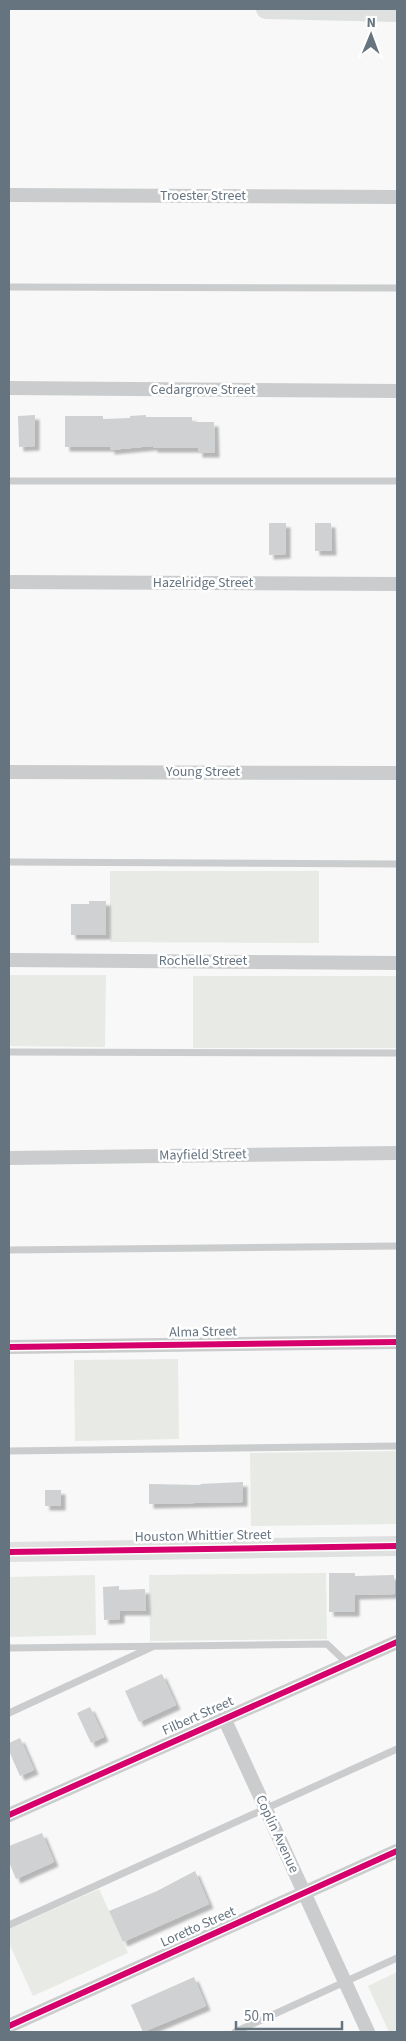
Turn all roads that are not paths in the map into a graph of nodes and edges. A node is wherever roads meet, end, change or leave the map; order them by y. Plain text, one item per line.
1 (266, 9) edge
2 (397, 12) edge
3 (9, 195) edge
4 (397, 197) edge
5 (9, 287) edge
6 (397, 288) edge
7 (9, 388) edge
8 (397, 391) edge
9 (9, 481) edge
10 (397, 481) edge
11 (9, 582) edge
12 (397, 584) edge
13 (9, 772) edge
14 (397, 773) edge
15 (9, 862) edge
16 (397, 864) edge
17 (9, 960) edge
18 (397, 962) edge
19 (9, 1052) edge
20 (397, 1053) edge
21 (397, 1153) edge
22 (9, 1158) edge
23 (397, 1246) edge
24 (9, 1250) edge
25 (397, 1342) edge
26 (9, 1347) edge
27 (397, 1446) edge
28 (9, 1451) edge
29 (397, 1546) edge
30 (9, 1552) edge
31 (397, 1642) edge
32 (155, 1646) junction
33 (9, 1648) edge
34 (348, 1664) junction
35 (9, 1714) edge
36 (224, 1718) junction
37 (397, 1749) edge
38 (266, 1810) junction
39 (9, 1815) edge
40 (397, 1851) edge
41 (304, 1893) junction
42 (9, 1925) edge
43 (397, 1958) edge
44 (346, 1983) junction
45 (9, 2026) edge
46 (235, 2032) edge
47 (368, 2032) edge

1 - 2 street
3 - 4 street, Troester Street
5 - 6 lane
7 - 8 street, Cedargrove Street
9 - 10 lane
11 - 12 street, Hazelridge Street
13 - 14 street, Young Street
15 - 16 lane
17 - 18 street, Rochelle Street
19 - 20 lane
21 - 22 street, Mayfield Street
23 - 24 lane
25 - 26 street, Alma Street
27 - 28 lane
29 - 30 street, Houston Whittier Street
31 - 34 street, Filbert Street
32 - 33 lane
32 - 34 lane
32 - 35 lane
34 - 36 street, Filbert Street
36 - 38 street, Coplin Avenue
36 - 39 street, Filbert Street
37 - 38 lane
38 - 41 street, Coplin Avenue
38 - 42 lane
40 - 41 street, Loretto Street
41 - 44 street, Coplin Avenue
41 - 45 street, Loretto Street
43 - 44 lane
44 - 46 lane
44 - 47 street, Coplin Avenue

